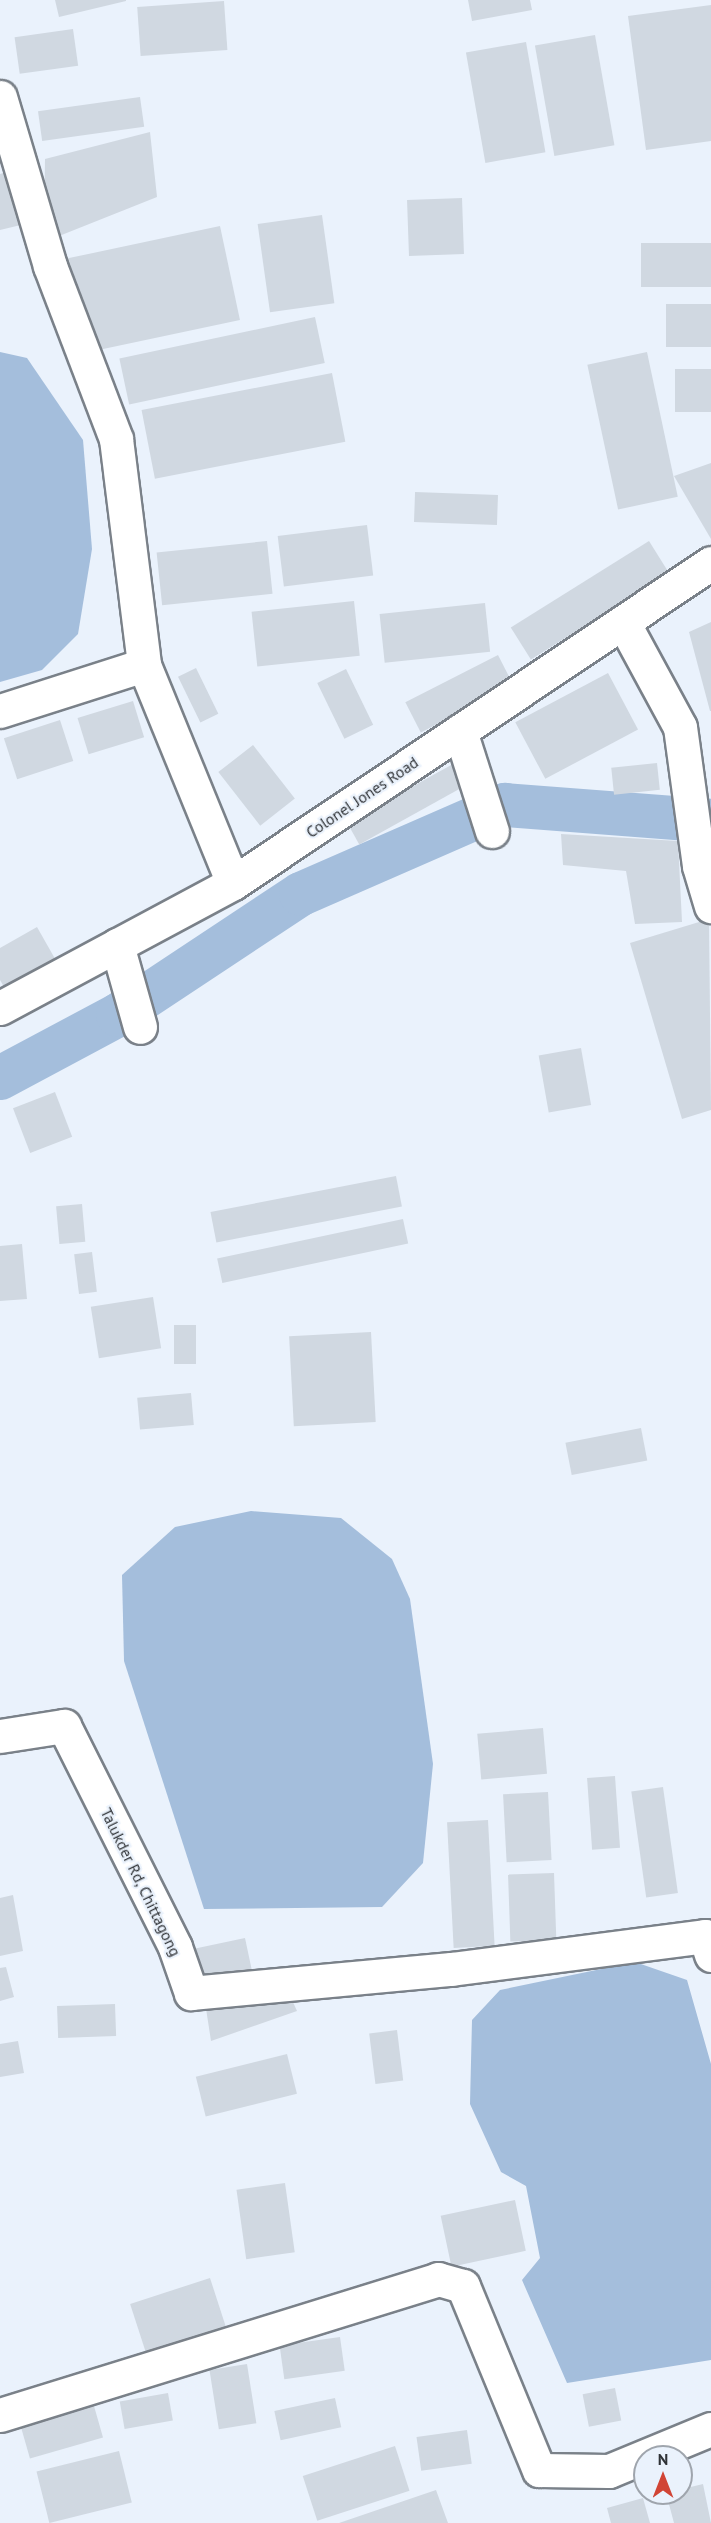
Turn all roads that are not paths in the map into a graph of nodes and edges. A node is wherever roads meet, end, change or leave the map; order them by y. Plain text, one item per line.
1 (0, 97) edge
2 (711, 563) edge
3 (623, 622) junction
4 (144, 665) junction
5 (0, 711) edge
6 (460, 731) junction
7 (492, 831) dead end
8 (233, 883) junction
9 (711, 906) edge
10 (119, 951) junction
11 (0, 1008) edge
12 (140, 1027) dead end
13 (0, 1736) edge
14 (711, 1955) edge
15 (0, 2415) edge
16 (711, 2429) edge

1 - 4 street
2 - 3 street, Colonel Jones Road
3 - 6 street, Colonel Jones Road
3 - 9 street
4 - 5 street
4 - 8 street
6 - 7 street
6 - 8 street, Colonel Jones Road
8 - 10 street, Colonel Jones Road
10 - 11 street, Colonel Jones Road
10 - 12 street
13 - 14 street, Talukder Rd, Chittagong
15 - 16 street

